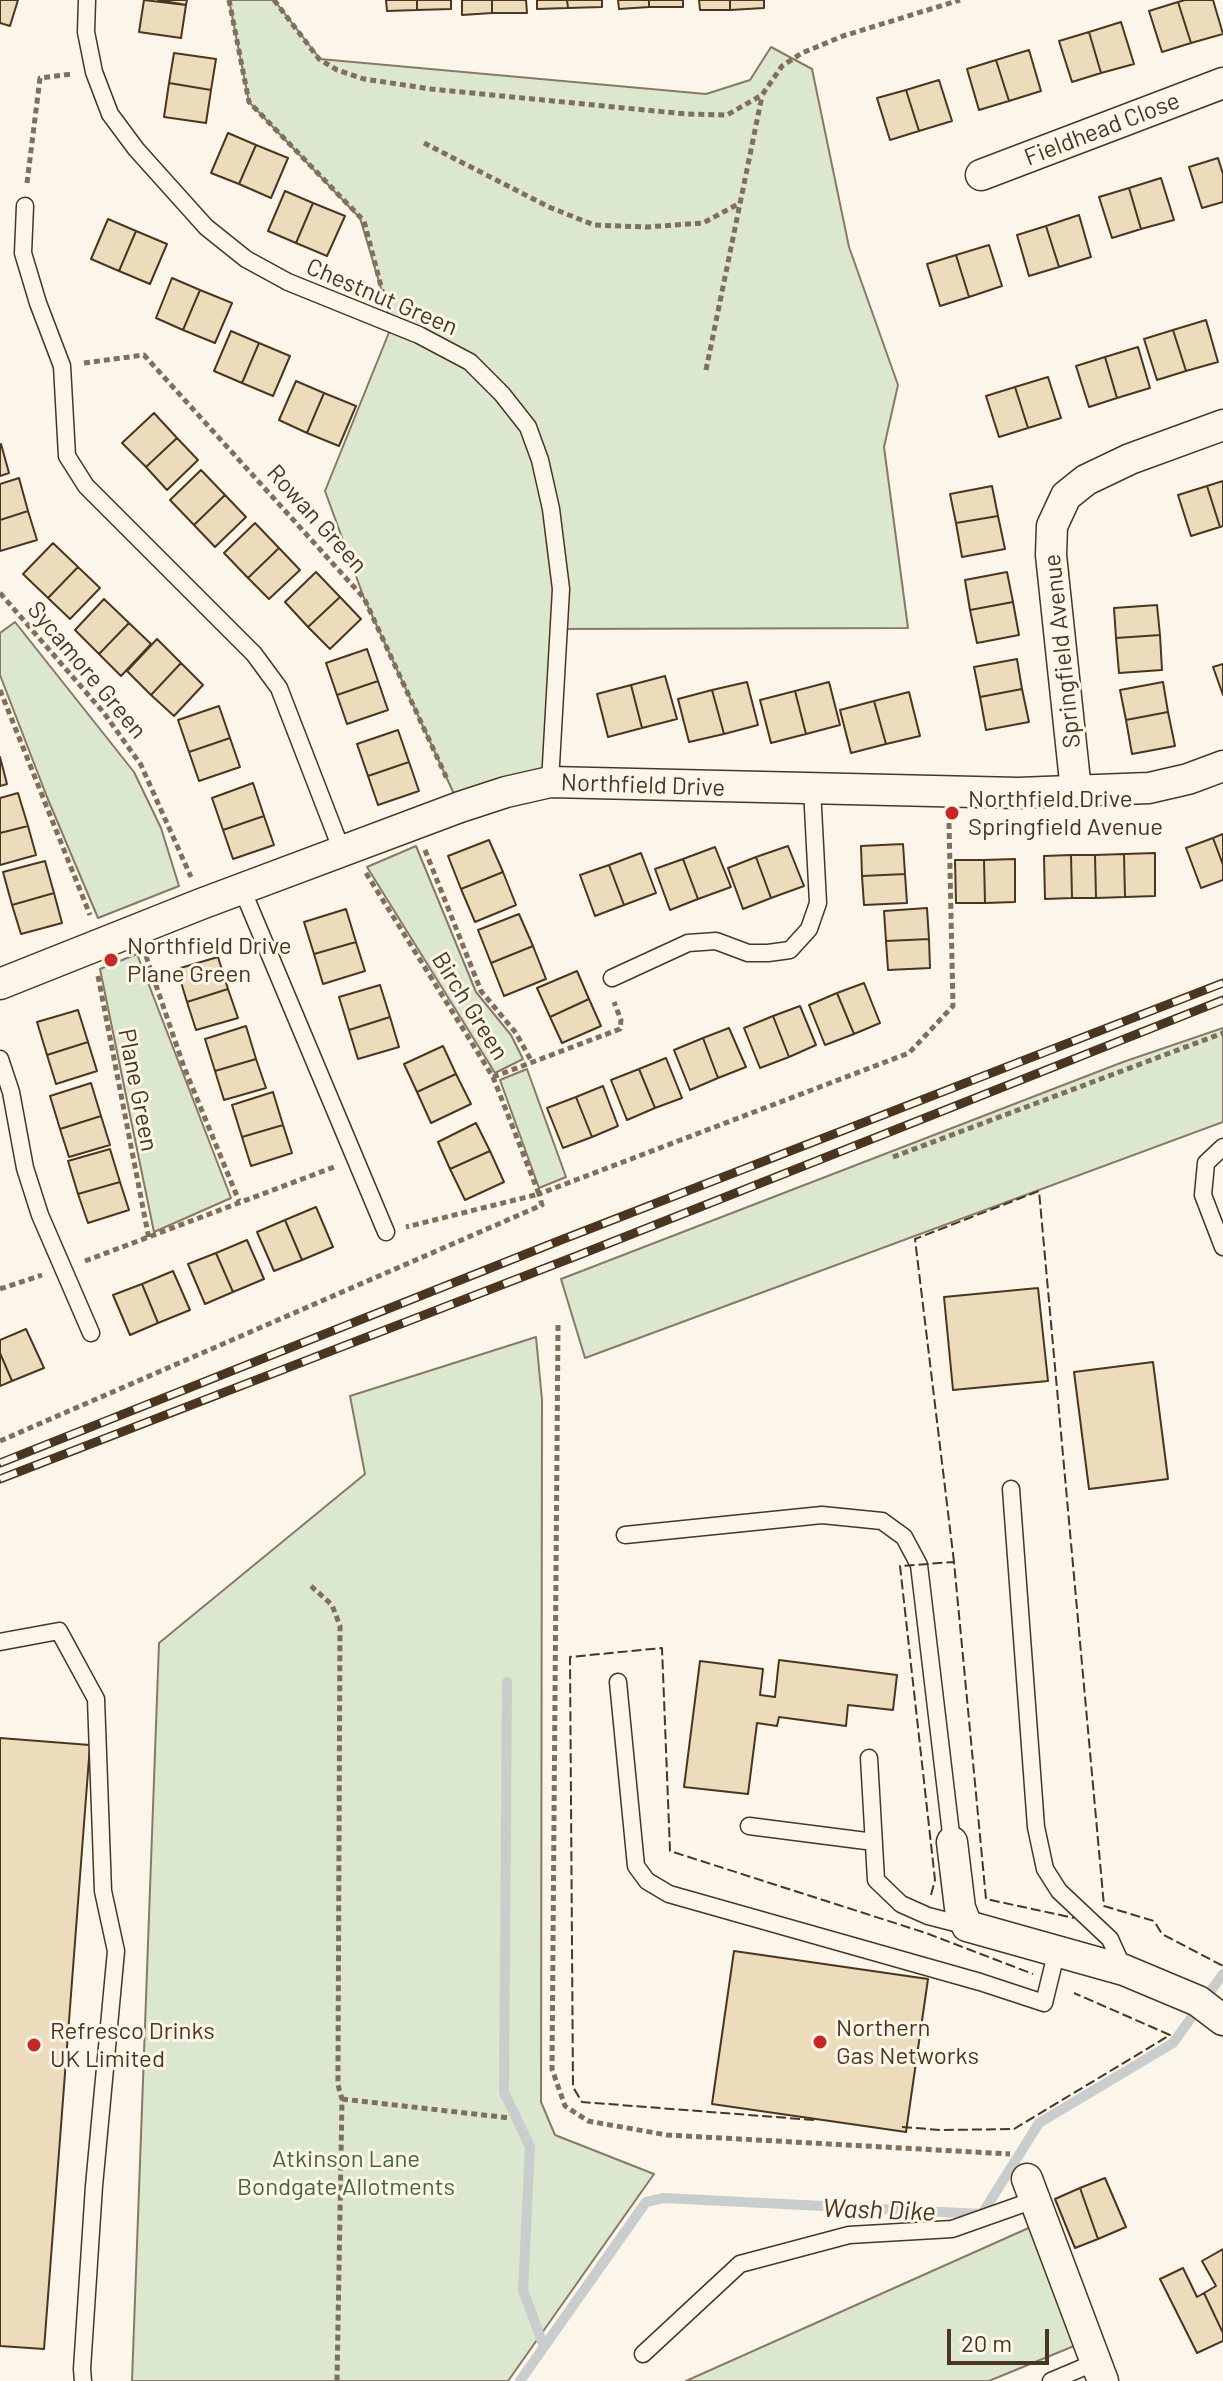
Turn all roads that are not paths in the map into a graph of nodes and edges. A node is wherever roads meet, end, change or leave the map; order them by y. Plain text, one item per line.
1 (87, 0) edge
2 (1223, 83) edge
3 (981, 175) dead end
4 (25, 206) road end
5 (1223, 425) edge
6 (1223, 766) edge
7 (550, 782) junction
8 (812, 789) junction
9 (1076, 791) junction
10 (349, 849) junction
11 (242, 889) junction
12 (612, 978) road end
13 (0, 984) edge
14 (0, 1059) edge
15 (1223, 1147) edge
16 (386, 1232) road end
17 (1223, 1247) edge
18 (91, 1333) dead end
19 (1011, 1489) dead end
20 (625, 1535) dead end
21 (0, 1642) edge
22 (618, 1682) dead end
23 (869, 1758) dead end
24 (749, 1826) dead end
25 (874, 1842) junction
26 (952, 1842) joint
27 (967, 1926) junction
28 (1057, 1950) junction
29 (1124, 1970) junction
30 (1206, 2008) edge
31 (1030, 2190) joint
32 (643, 2354) dead end
33 (1099, 2372) edge
34 (83, 2381) edge
35 (1051, 2381) edge

1 - 7 lane, Chestnut Green
2 - 3 street, Fieldhead Close
4 - 10 lane
5 - 9 street, Springfield Avenue
6 - 9 street, Northfield Drive
7 - 8 street, Northfield Drive
7 - 10 street, Northfield Drive
8 - 9 street, Northfield Drive
8 - 12 lane
10 - 11 street, Northfield Drive
11 - 13 street, Northfield Drive
11 - 16 lane
14 - 18 lane
15 - 17 lane
19 - 29 lane
20 - 26 lane
21 - 34 lane
22 - 28 lane
23 - 25 lane
24 - 25 lane
25 - 27 lane
26 - 27 street
27 - 28 street
28 - 29 street
29 - 30 street
31 - 32 lane
31 - 33 street
33 - 35 lane

